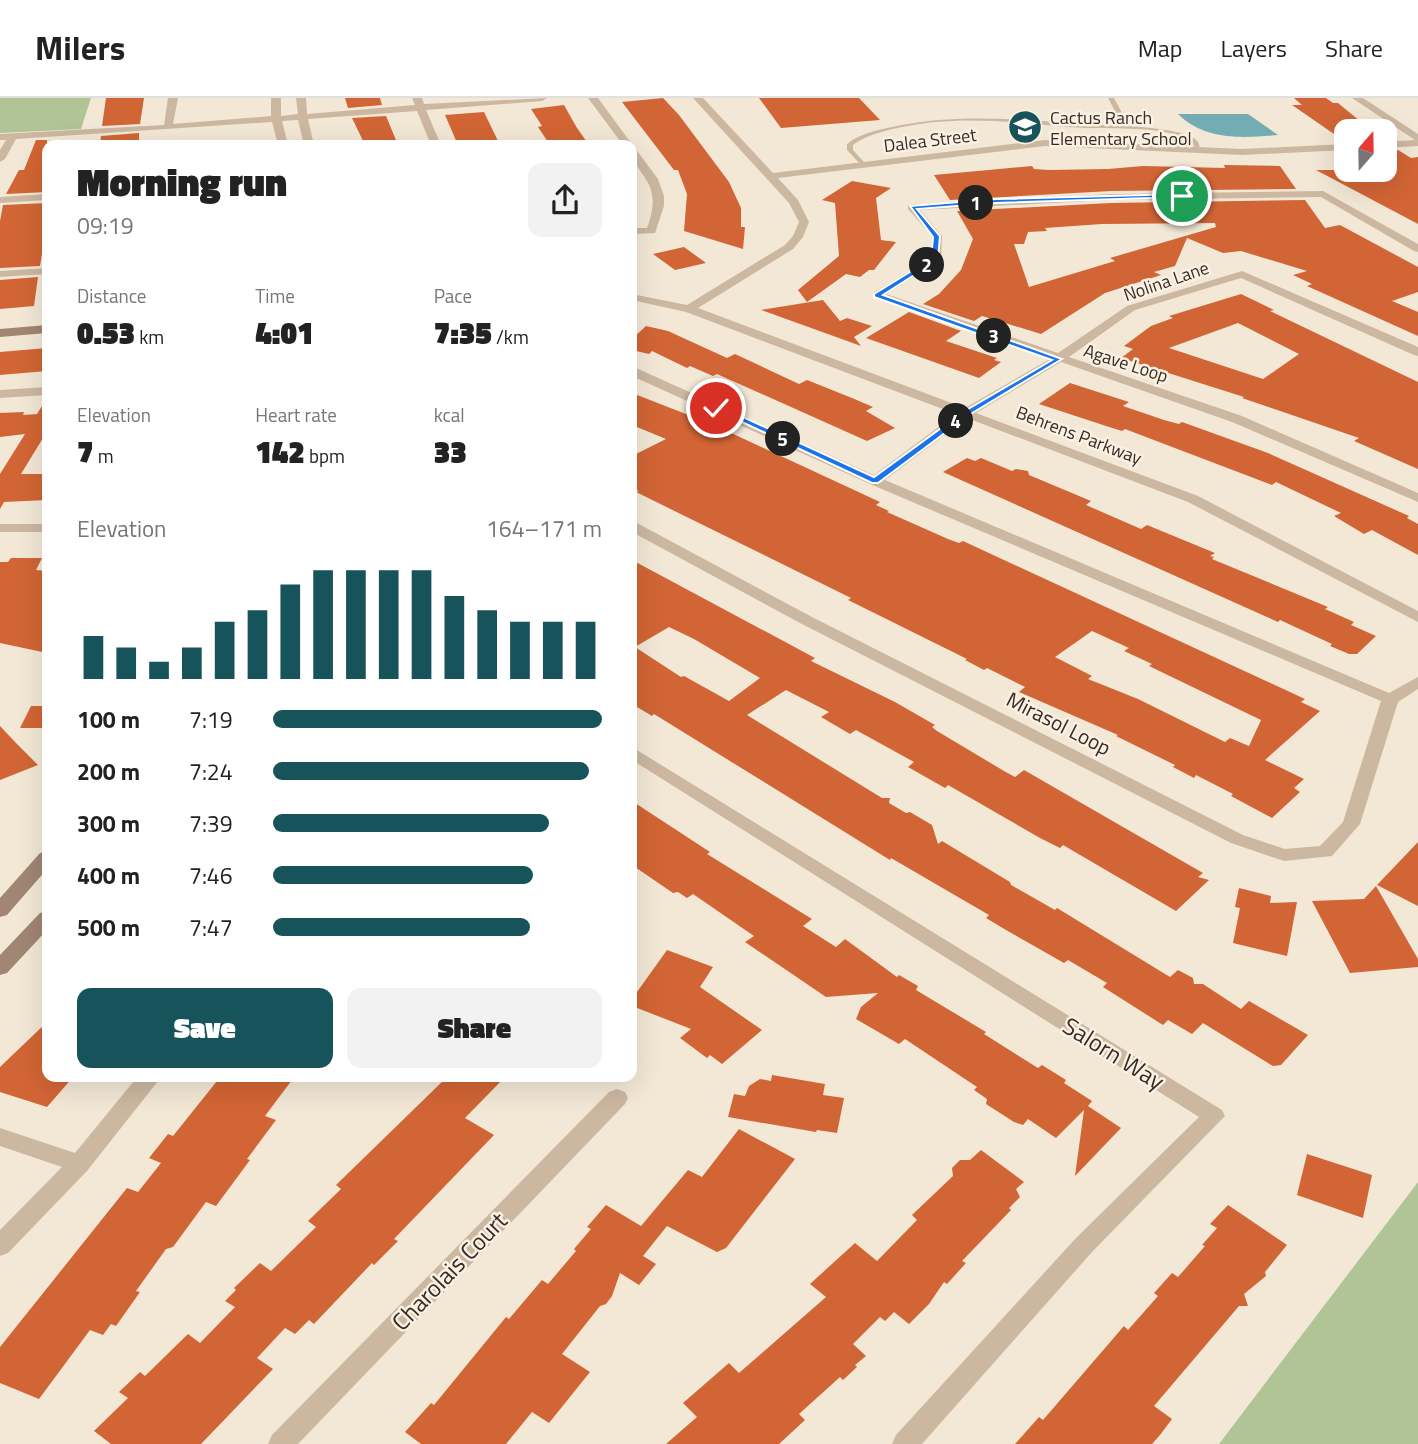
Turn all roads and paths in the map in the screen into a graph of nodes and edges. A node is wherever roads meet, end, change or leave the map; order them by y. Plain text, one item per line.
1 (173, 98) edge
2 (276, 98) edge
3 (301, 98) edge
4 (542, 98) edge
5 (593, 98) edge
6 (698, 98) edge
7 (1111, 98) edge
8 (1357, 98) edge
9 (418, 102) edge
10 (302, 116) junction
11 (276, 118) junction
12 (1126, 126) junction
13 (168, 127) junction
14 (0, 137) edge
15 (12, 137) junction
16 (281, 140) edge
17 (308, 140) edge
18 (434, 140) edge
19 (624, 140) edge
20 (1418, 141) edge
21 (1397, 143) edge
22 (1334, 148) edge
23 (1197, 150) junction
24 (637, 157) edge
25 (0, 159) edge
26 (863, 164) junction
27 (771, 176) junction
28 (42, 197) edge
29 (0, 200) edge
30 (637, 231) edge
31 (1418, 249) edge
32 (42, 271) edge
33 (0, 274) edge
34 (637, 297) edge
35 (689, 309) junction
36 (42, 329) edge
37 (0, 333) edge
38 (1418, 352) edge
39 (1058, 359) junction
40 (637, 373) edge
41 (42, 391) edge
42 (0, 394) edge
43 (966, 414) junction
44 (875, 481) junction
45 (1418, 498) edge
46 (0, 528) edge
47 (42, 528) edge
48 (637, 529) edge
49 (1418, 617) edge
50 (1418, 682) edge
51 (1390, 699) junction
52 (637, 755) edge
53 (42, 863) edge
54 (0, 910) edge
55 (42, 923) edge
56 (0, 968) edge
57 (146, 1082) edge
58 (617, 1098) dead end
59 (0, 1137) edge
60 (79, 1164) junction
61 (0, 1246) edge
62 (281, 1444) edge
63 (905, 1444) edge

1 - 13 street
2 - 11 street
3 - 10 street
4 - 9 street
5 - 19 street
6 - 27 street
7 - 12 lane
8 - 20 street
9 - 10 street
9 - 18 street
10 - 11 street
10 - 17 street
11 - 13 street
11 - 16 street
12 - 23 lane
12 - 26 lane
13 - 15 street
14 - 15 street
15 - 25 street
20 - 21 street
22 - 23 street, Dalea Street
23 - 26 street, Dalea Street
24 - 30 street
26 - 27 street, Dalea Street
27 - 35 street
28 - 29 street
31 - 39 street, Agave Loop
32 - 33 street
34 - 35 street, Behrens Parkway
35 - 43 street, Behrens Parkway
36 - 37 street
38 - 39 street, Nolina Lane
39 - 43 street, Nolina Lane
39 - 45 street, Agave Loop
40 - 44 street
41 - 42 street
43 - 44 street, Nolina Lane
43 - 49 street, Behrens Parkway
44 - 51 street
46 - 47 street
48 - 51 street, Mirasol Loop
50 - 51 street
52 - 63 street, Salorn Way
53 - 54 street
55 - 56 street
57 - 60 street
58 - 62 street, Charolais Court
59 - 60 street
60 - 61 street

